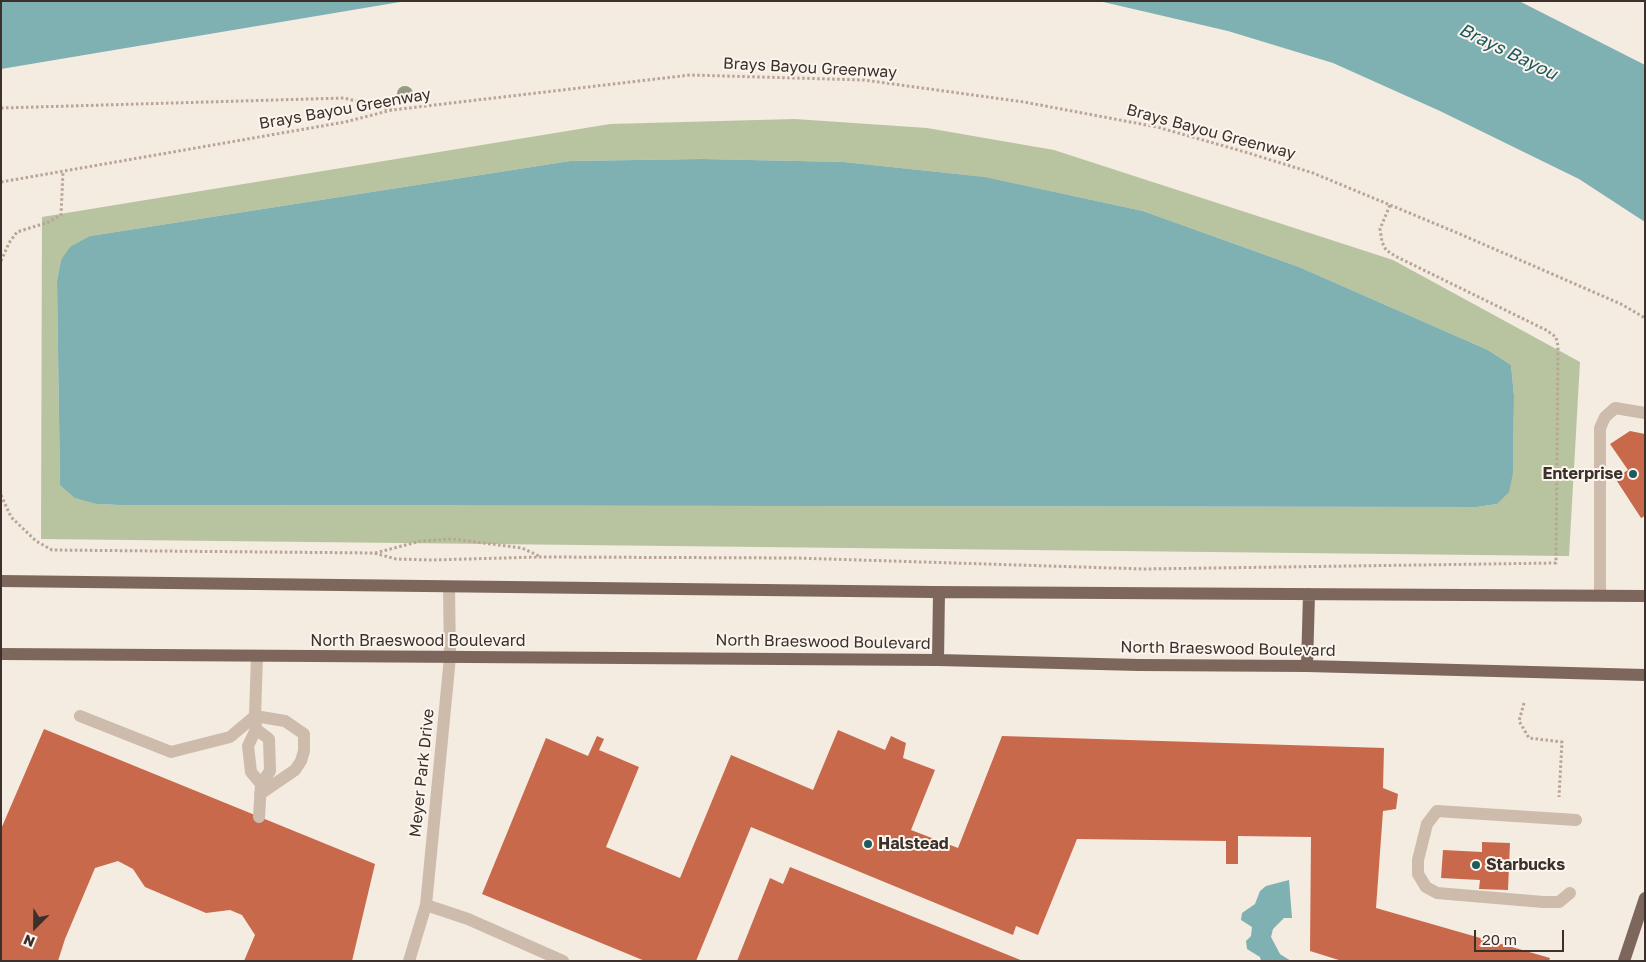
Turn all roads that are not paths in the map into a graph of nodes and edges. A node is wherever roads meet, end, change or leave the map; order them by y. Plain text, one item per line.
1 (1645, 412) edge
2 (1, 581) edge
3 (449, 586) junction
4 (939, 592) junction
5 (1309, 594) junction
6 (1600, 595) junction
7 (1645, 596) edge
8 (1, 654) edge
9 (257, 656) junction
10 (450, 657) junction
11 (938, 660) junction
12 (1307, 666) junction
13 (1645, 675) edge
14 (80, 716) dead end
15 (255, 722) junction
16 (260, 789) junction
17 (259, 817) dead end
18 (1576, 820) dead end
19 (1570, 892) dead end
20 (1645, 898) edge
21 (426, 905) junction
22 (410, 961) edge
23 (563, 961) edge
24 (1624, 961) edge

1 - 6 street
2 - 3 main road
3 - 4 main road
3 - 10 street, Meyer Park Drive
4 - 5 main road
4 - 11 main road
5 - 6 main road
5 - 12 main road
6 - 7 main road
8 - 9 main road, North Braeswood Boulevard
9 - 10 main road, North Braeswood Boulevard
9 - 15 street
10 - 11 main road, North Braeswood Boulevard
10 - 21 street, Meyer Park Drive
11 - 12 main road, North Braeswood Boulevard
12 - 13 main road, North Braeswood Boulevard
14 - 15 street
15 - 16 street
15 - 16 street
15 - 16 street
16 - 17 street
18 - 19 street
20 - 24 main road
21 - 22 street, Meyer Park Drive
21 - 23 street

